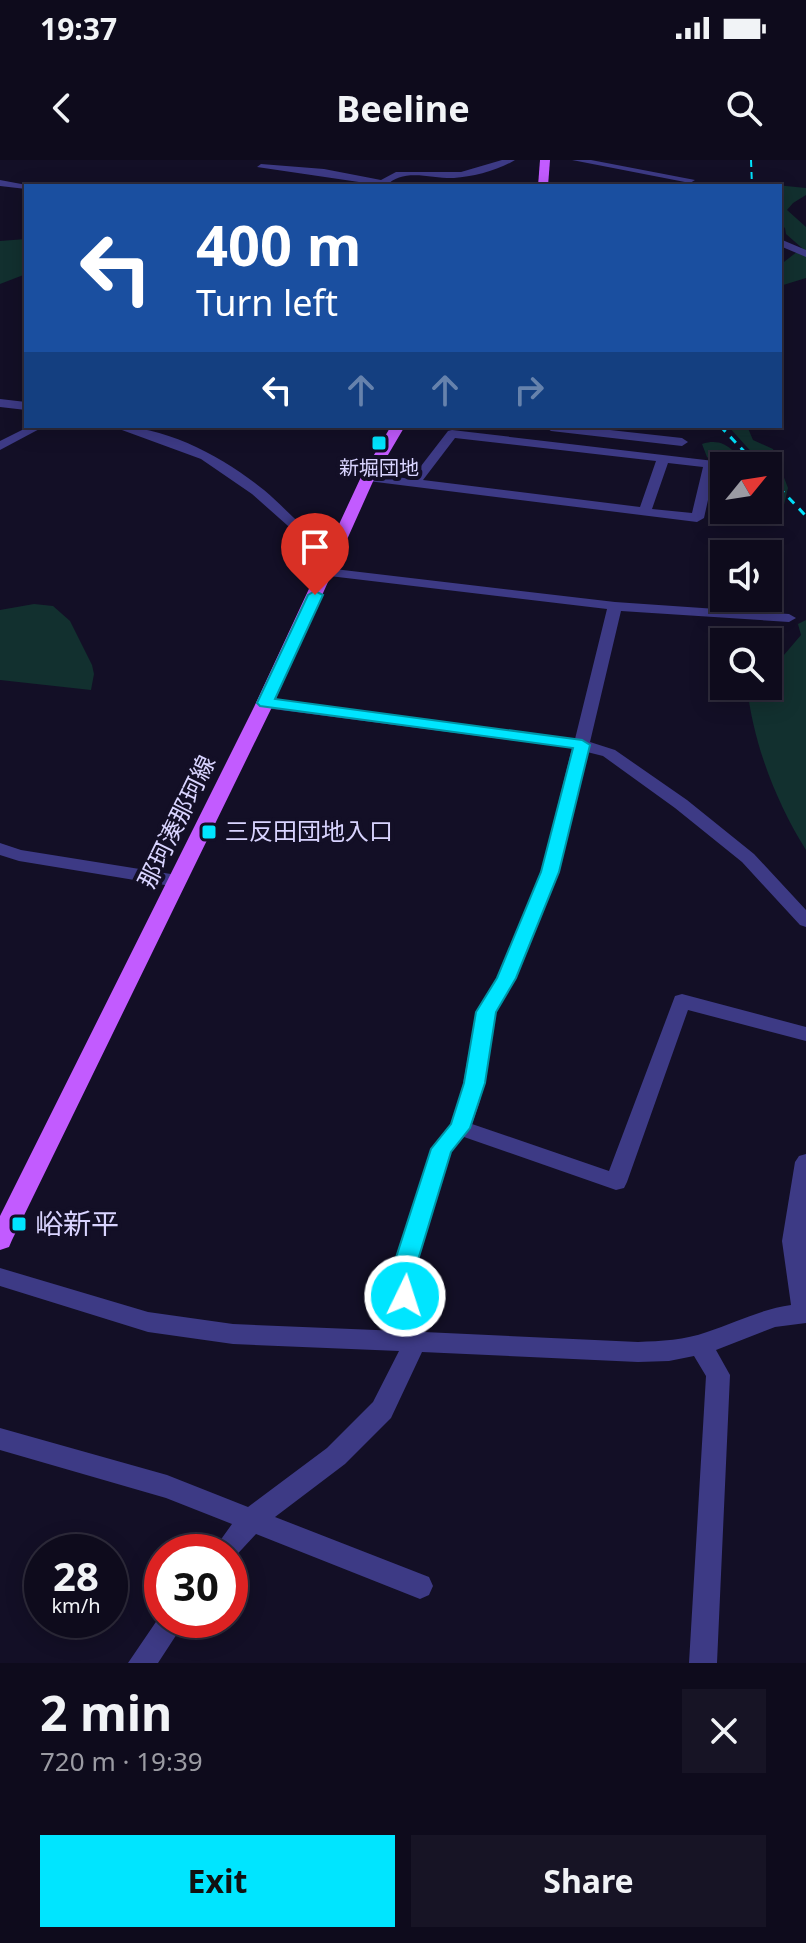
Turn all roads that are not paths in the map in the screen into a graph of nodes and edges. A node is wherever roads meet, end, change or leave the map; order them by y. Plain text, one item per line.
1 (266, 160) edge
2 (511, 160) edge
3 (545, 160) edge
4 (576, 160) edge
5 (690, 180) dead end
6 (0, 183) edge
7 (378, 184) edge
8 (383, 184) edge
9 (543, 184) edge
10 (24, 186) edge
11 (782, 243) edge
12 (806, 254) edge
13 (0, 403) edge
14 (24, 406) edge
15 (35, 428) edge
16 (124, 428) edge
17 (397, 428) edge
18 (550, 428) edge
19 (560, 428) edge
20 (684, 428) edge
21 (682, 442) junction
22 (540, 444) junction
23 (0, 446) edge
24 (669, 459) junction
25 (368, 477) junction
26 (415, 482) junction
27 (645, 511) junction
28 (336, 548) junction
29 (326, 572) junction
30 (615, 606) junction
31 (789, 618) dead end
32 (265, 703) junction
33 (582, 745) junction
34 (0, 849) edge
35 (177, 881) junction
36 (806, 921) edge
37 (806, 1034) edge
38 (460, 1128) junction
39 (806, 1162) edge
40 (0, 1240) edge
41 (0, 1277) edge
42 (805, 1313) edge
43 (415, 1342) junction
44 (700, 1344) junction
45 (0, 1439) edge
46 (252, 1519) junction
47 (240, 1534) edge
48 (420, 1586) dead end
49 (160, 1638) edge
50 (142, 1663) edge
51 (703, 1663) edge

1 - 7 street
2 - 8 street
3 - 9 main road
4 - 5 street
6 - 10 street
11 - 12 street
13 - 14 street
15 - 23 street
16 - 28 street
17 - 25 main road, 那珂湊那珂線
18 - 22 street
19 - 21 street
20 - 21 street
21 - 24 street
22 - 24 street
22 - 26 street
24 - 27 street
24 - 27 street
25 - 26 street
25 - 28 main road, 那珂湊那珂線
26 - 27 street
28 - 29 main road, 那珂湊那珂線
29 - 30 street
29 - 32 main road, 那珂湊那珂線
30 - 31 street
30 - 33 street
32 - 33 street
32 - 35 main road, 那珂湊那珂線
33 - 36 street
33 - 38 street
34 - 35 street
35 - 40 main road, 那珂湊那珂線
37 - 38 street
38 - 43 street
39 - 42 street
41 - 43 street
42 - 44 street
43 - 44 street
43 - 46 street
44 - 51 street
45 - 46 street
46 - 47 street
46 - 48 street
49 - 50 street

